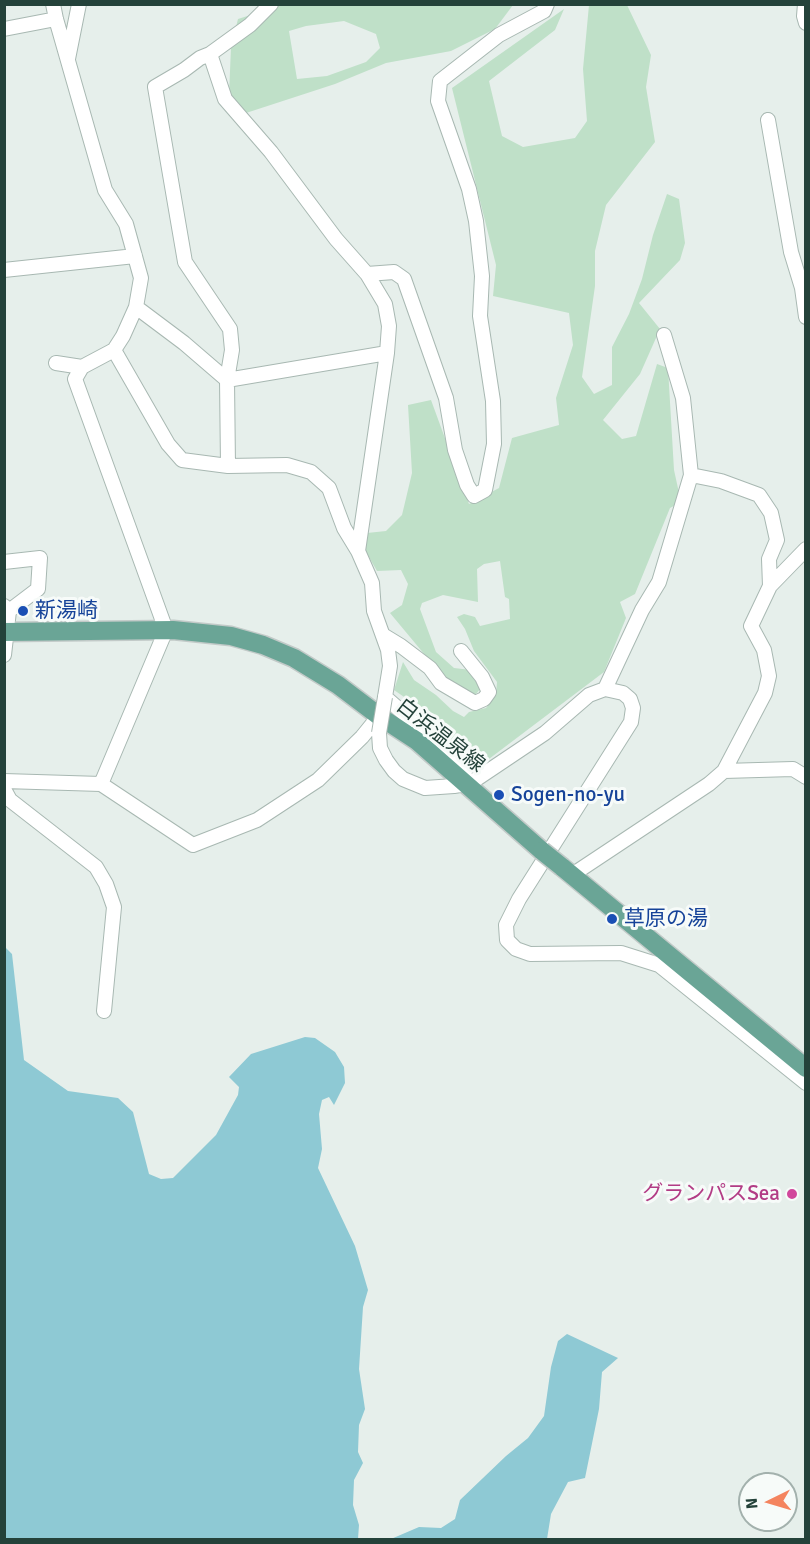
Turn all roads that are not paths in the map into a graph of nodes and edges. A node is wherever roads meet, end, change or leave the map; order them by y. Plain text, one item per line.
1 (53, 4) edge
2 (79, 4) edge
3 (271, 4) edge
4 (547, 4) edge
5 (806, 4) edge
6 (56, 19) junction
7 (806, 23) edge
8 (4, 29) edge
9 (210, 54) junction
10 (67, 61) junction
11 (768, 120) dead end
12 (135, 256) junction
13 (4, 270) edge
14 (367, 274) junction
15 (136, 307) junction
16 (806, 317) edge
17 (664, 335) dead end
18 (114, 350) junction
19 (387, 354) junction
20 (56, 363) dead end
21 (82, 367) junction
22 (227, 380) junction
23 (228, 466) junction
24 (691, 475) junction
25 (806, 549) edge
26 (358, 550) junction
27 (4, 562) edge
28 (770, 586) junction
29 (7, 609) edge
30 (166, 630) junction
31 (6, 632) edge
32 (383, 635) junction
33 (461, 651) dead end
34 (4, 655) edge
35 (605, 689) junction
36 (385, 697) junction
37 (379, 724) junction
38 (724, 771) junction
39 (806, 777) edge
40 (4, 781) edge
41 (464, 782) junction
42 (101, 784) junction
43 (4, 789) edge
44 (567, 871) junction
45 (104, 1011) dead end
46 (806, 1068) edge
47 (806, 1083) edge

1 - 6 street
2 - 10 street
3 - 9 street
4 - 14 street
5 - 7 street
6 - 8 street
6 - 10 street
9 - 14 street
9 - 22 street
10 - 12 street
11 - 16 street
12 - 13 street
12 - 15 street
14 - 19 street
15 - 18 street
15 - 22 street
17 - 24 street
18 - 21 street
18 - 23 street
19 - 22 street
19 - 26 street
20 - 21 street
21 - 30 street
22 - 23 street
23 - 26 street
24 - 28 street
24 - 35 street
25 - 28 street
26 - 32 street
27 - 29 street
28 - 38 street
29 - 31 street
30 - 31 main road, 白浜温泉線
30 - 37 main road, 白浜温泉線
30 - 42 street
31 - 34 street
32 - 33 street
32 - 36 street
35 - 41 street
35 - 47 street
36 - 37 street, bridge
36 - 41 street
37 - 41 main road, 白浜温泉線
37 - 41 street
37 - 42 street
38 - 39 street
38 - 44 street
40 - 42 street
41 - 44 main road, 白浜温泉線, bridge
43 - 45 street
44 - 46 main road, 白浜温泉線

